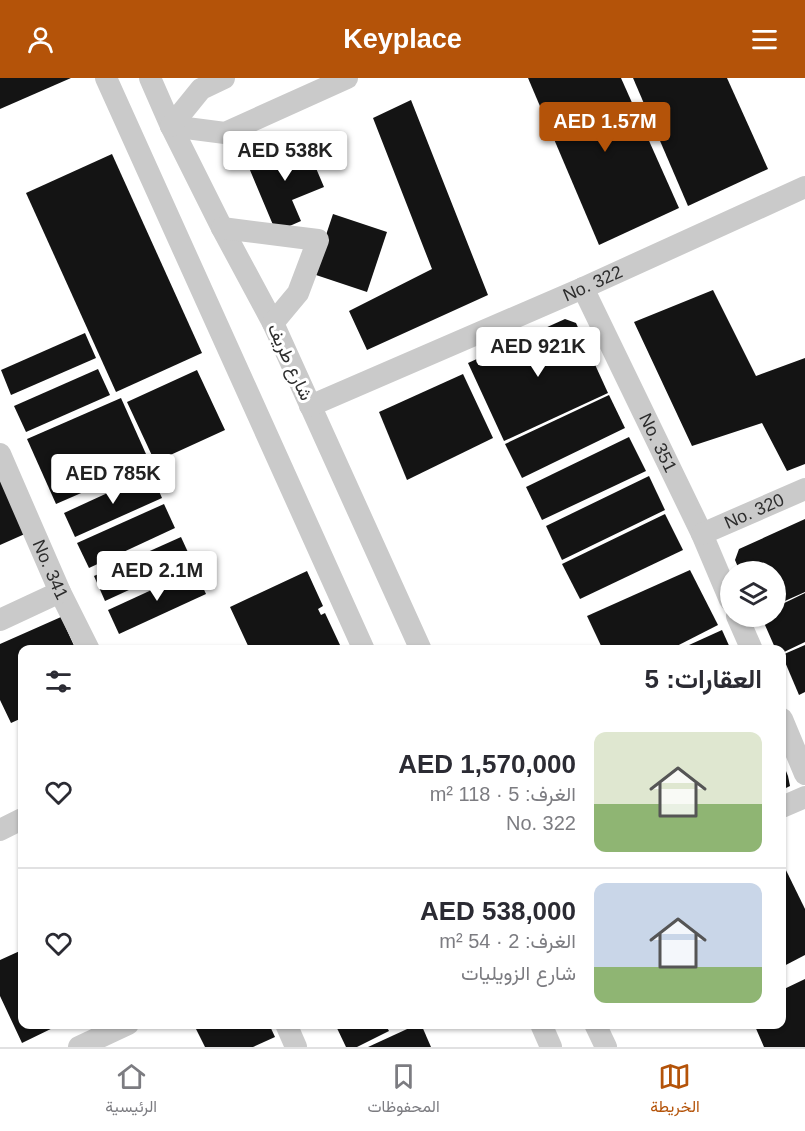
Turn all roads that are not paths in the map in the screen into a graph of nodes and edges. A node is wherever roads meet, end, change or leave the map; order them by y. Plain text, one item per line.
1 (106, 78) edge
2 (150, 78) edge
3 (224, 78) edge
4 (347, 78) edge
5 (171, 126) junction
6 (805, 187) edge
7 (222, 228) junction
8 (583, 288) junction
9 (273, 323) junction
10 (310, 406) junction
11 (0, 454) edge
12 (805, 489) edge
13 (702, 534) junction
14 (720, 576) edge
15 (60, 592) junction
16 (0, 620) edge
17 (742, 627) edge
18 (86, 645) edge
19 (362, 645) edge
20 (419, 645) edge
21 (750, 645) edge
22 (786, 729) edge
23 (805, 774) edge
24 (805, 797) edge
25 (786, 805) edge
26 (18, 821) edge
27 (0, 830) edge
28 (117, 1029) edge
29 (288, 1029) edge
30 (543, 1029) edge
31 (597, 1029) edge
32 (79, 1047) edge
33 (296, 1047) edge
34 (551, 1047) edge
35 (606, 1047) edge

1 - 19 street
2 - 5 street, شارع طريف
3 - 5 street
4 - 5 street
5 - 7 street, شارع طريف
6 - 8 street, No. 322
7 - 9 street, شارع طريف
7 - 9 street
8 - 10 street, No. 322
8 - 13 street, No. 351
9 - 10 street, شارع طريف
10 - 20 street, شارع طريف
11 - 15 street, No. 341
12 - 13 street, No. 320
13 - 14 street, No. 351
15 - 16 street
15 - 18 street, No. 341
17 - 21 street
22 - 23 street
24 - 25 street
26 - 27 street
28 - 32 street
29 - 33 street
30 - 34 street
31 - 35 street

